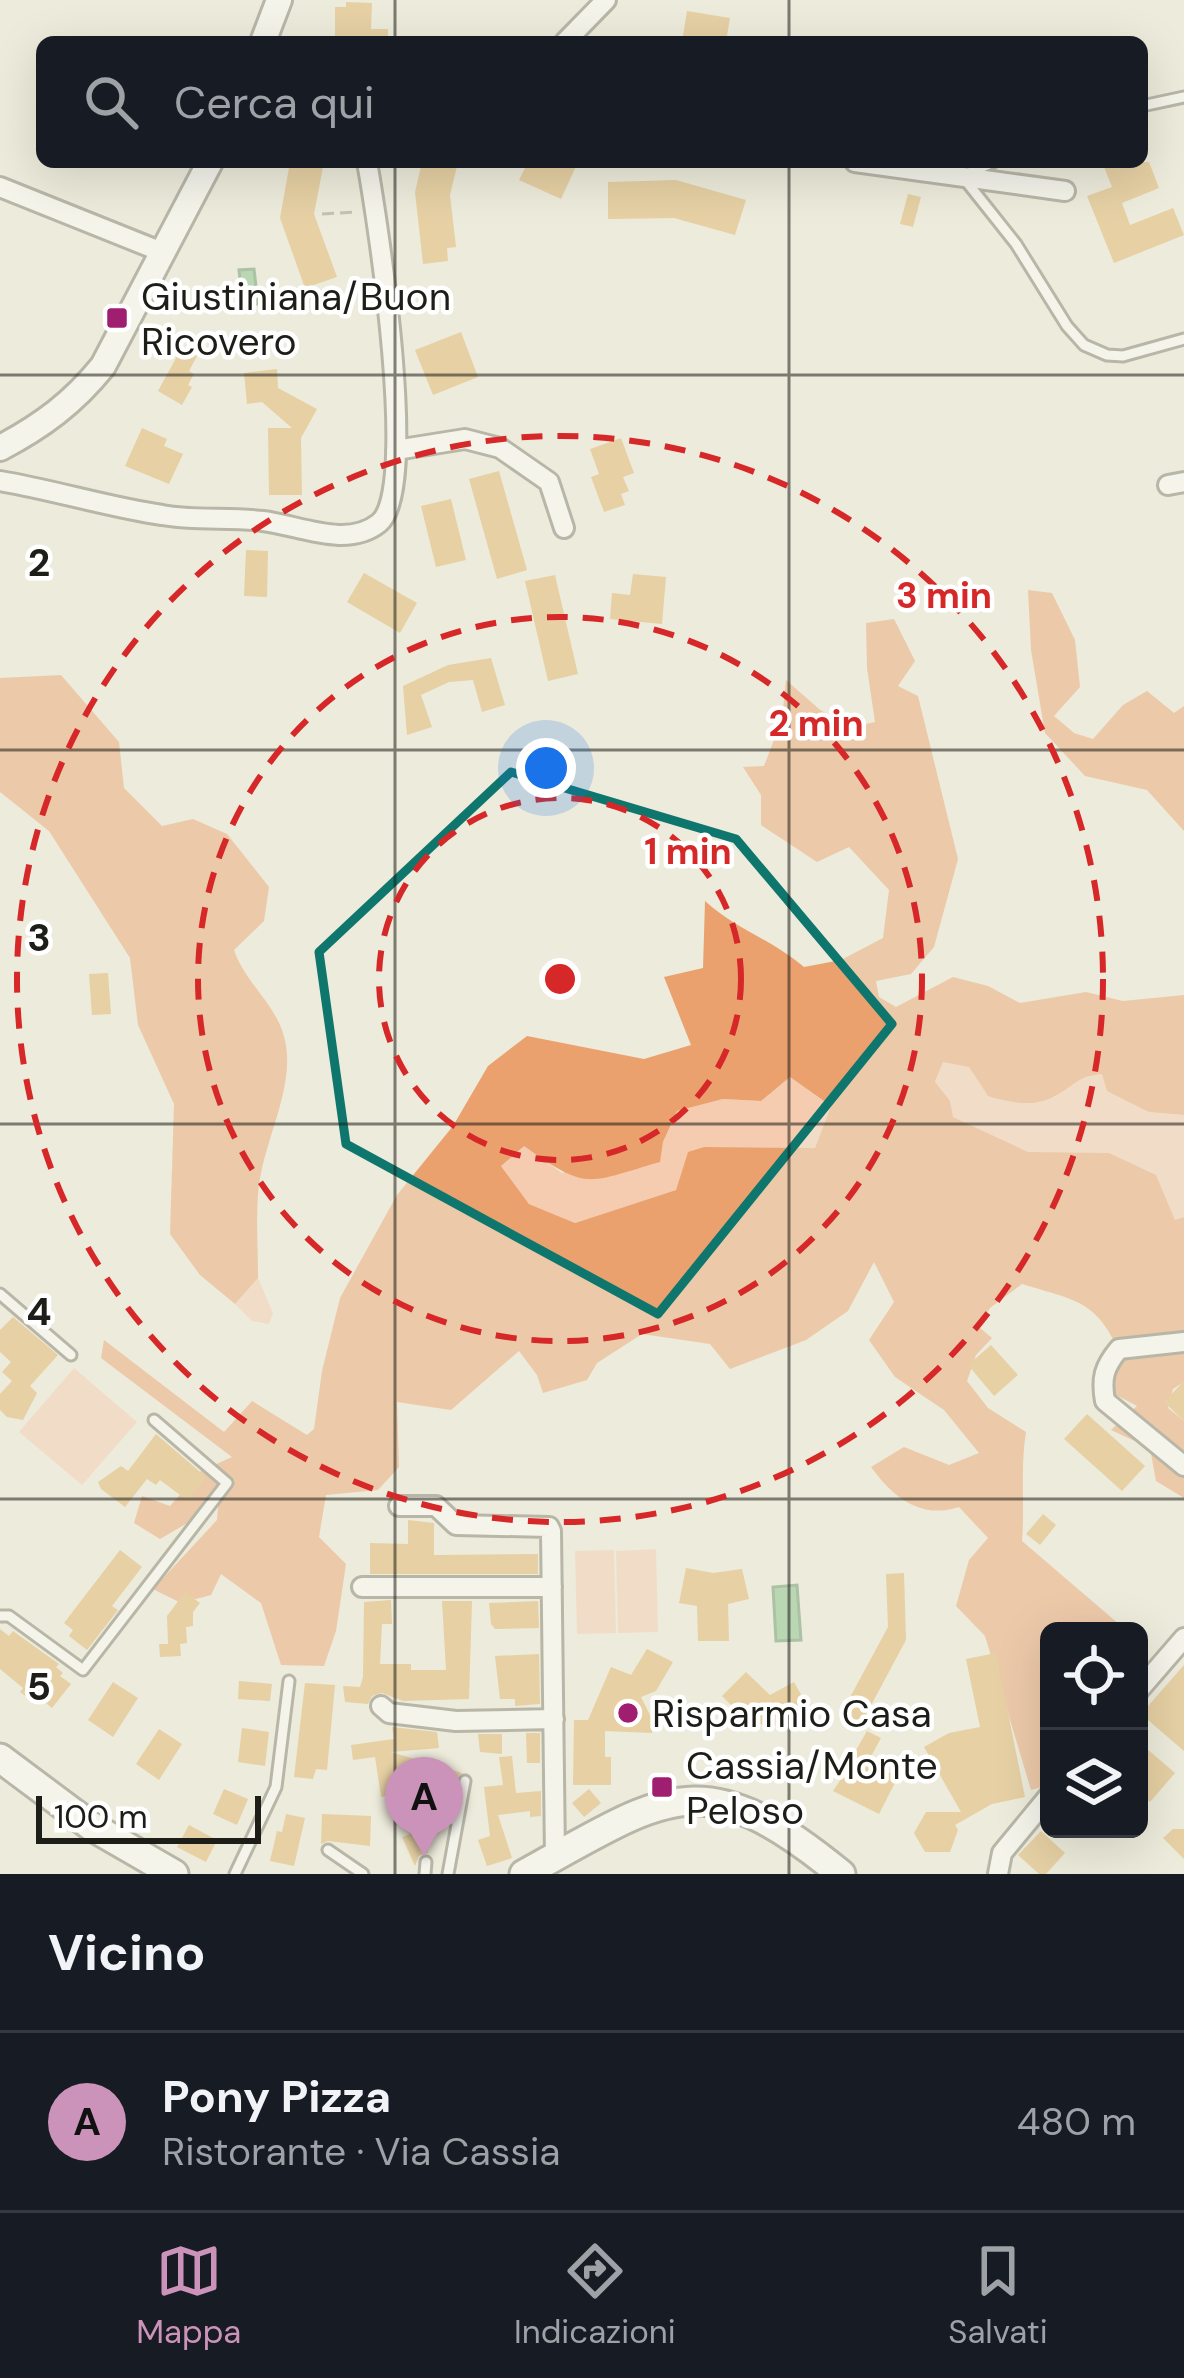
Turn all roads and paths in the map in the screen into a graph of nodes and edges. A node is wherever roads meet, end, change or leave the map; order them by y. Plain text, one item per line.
1 (279, 0) edge
2 (606, 0) edge
3 (265, 36) edge
4 (571, 36) edge
5 (1184, 97) edge
6 (1148, 105) edge
7 (207, 168) edge
8 (368, 168) edge
9 (901, 168) edge
10 (980, 168) edge
11 (962, 176) junction
12 (0, 187) edge
13 (1065, 191) dead end
14 (376, 211) junction
15 (322, 214) dead end
16 (162, 252) junction
17 (1184, 339) edge
18 (0, 448) edge
19 (396, 449) junction
20 (0, 470) edge
21 (9, 482) edge
22 (564, 528) dead end
23 (0, 1294) edge
24 (1184, 1342) edge
25 (71, 1355) dead end
26 (154, 1420) dead end
27 (1184, 1466) edge
28 (399, 1506) dead end
29 (362, 1587) dead end
30 (552, 1587) junction
31 (0, 1616) edge
32 (1184, 1638) edge
33 (1148, 1680) edge
34 (289, 1681) dead end
35 (381, 1706) dead end
36 (554, 1719) junction
37 (0, 1759) edge
38 (465, 1781) dead end
39 (433, 1796) dead end
40 (1040, 1807) edge
41 (457, 1821) junction
42 (328, 1850) dead end
43 (555, 1857) junction
44 (174, 1874) edge
45 (235, 1874) edge
46 (363, 1874) edge
47 (448, 1874) edge
48 (524, 1874) edge
49 (842, 1874) edge
50 (998, 1874) edge

1 - 3 street
2 - 4 street
5 - 6 lane
7 - 16 street
8 - 14 street
9 - 11 street
10 - 11 lane
11 - 13 street
11 - 17 lane
12 - 16 street
14 - 15 path
14 - 19 street
16 - 18 street
19 - 21 street
19 - 22 street
20 - 21 street
23 - 25 lane
24 - 27 street
26 - 31 lane
28 - 30 street
29 - 30 street
30 - 36 street
32 - 33 street
34 - 45 lane
35 - 36 street
36 - 43 street
37 - 44 main road
38 - 41 lane
39 - 41 lane
40 - 50 street
41 - 47 lane
42 - 46 lane
43 - 48 main road
43 - 49 main road

